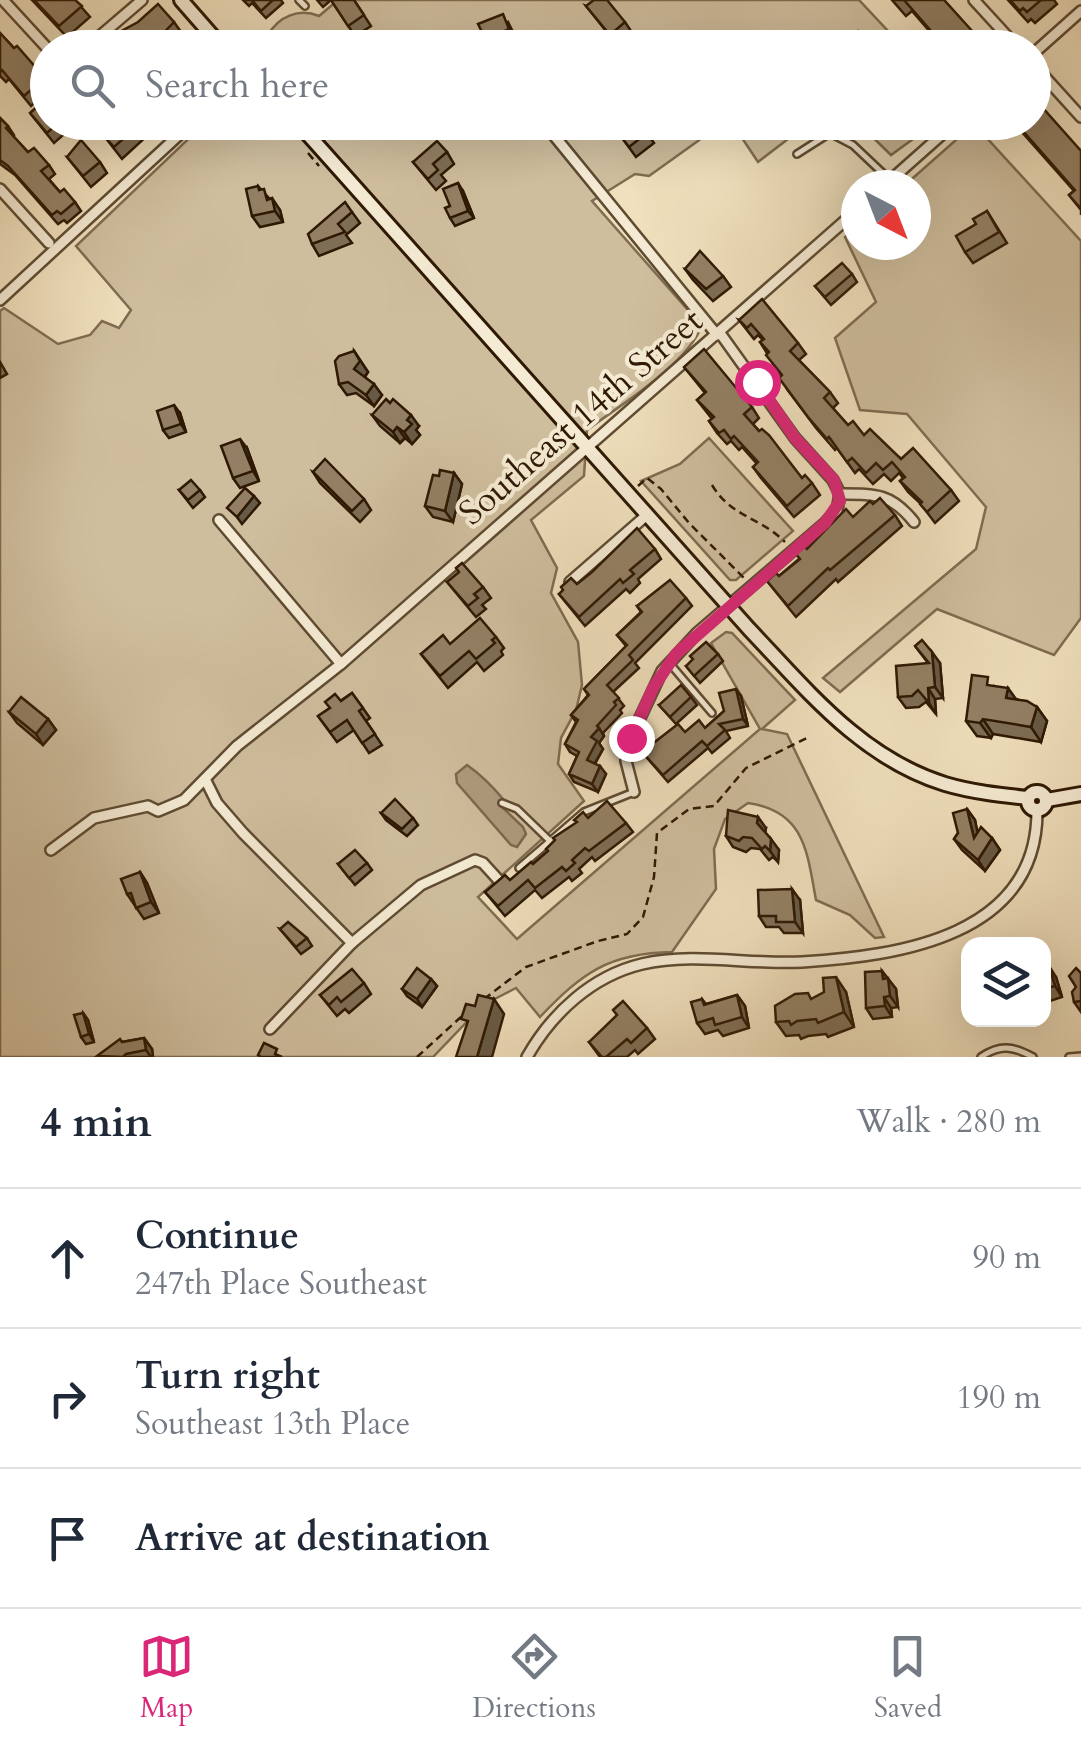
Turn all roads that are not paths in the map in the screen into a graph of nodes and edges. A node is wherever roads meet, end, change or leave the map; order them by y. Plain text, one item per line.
1 (3, 0) edge
2 (142, 0) edge
3 (181, 0) edge
4 (974, 0) edge
5 (1081, 11) edge
6 (31, 30) edge
7 (107, 30) edge
8 (207, 30) edge
9 (1002, 30) edge
10 (1051, 38) edge
11 (1051, 84) edge
12 (1081, 117) edge
13 (173, 140) edge
14 (313, 140) edge
15 (558, 140) edge
16 (819, 140) edge
17 (843, 140) edge
18 (936, 140) edge
19 (797, 154) dead end
20 (876, 170) edge
21 (902, 170) edge
22 (0, 189) edge
23 (841, 224) edge
24 (49, 244) dead end
25 (0, 300) edge
26 (718, 334) junction
27 (587, 446) junction
28 (840, 494) junction
29 (648, 514) junction
30 (219, 520) dead end
31 (914, 522) dead end
32 (570, 582) edge
33 (730, 604) junction
34 (668, 663) junction
35 (341, 664) junction
36 (712, 713) dead end
37 (204, 779) junction
38 (634, 792) joint
39 (1081, 794) edge
40 (502, 802) dead end
41 (1037, 803) junction
42 (550, 841) junction
43 (51, 850) dead end
44 (520, 868) edge
45 (502, 885) edge
46 (352, 943) junction
47 (270, 1029) dead end
48 (1081, 1056) edge
49 (527, 1057) edge
50 (981, 1057) edge
51 (1032, 1057) edge
52 (1068, 1057) edge

1 - 6 street
2 - 7 street
3 - 8 street
4 - 9 street
5 - 10 street
11 - 12 street
13 - 25 street
14 - 27 street
15 - 26 street
16 - 19 lane
17 - 20 lane
18 - 21 street
22 - 24 street
23 - 26 street, Southeast 14th Street
26 - 27 street, Southeast 14th Street
26 - 28 street
27 - 29 street
27 - 35 street, Southeast 14th Street
28 - 31 street
28 - 33 street
29 - 32 street
29 - 33 street
30 - 35 street
33 - 34 street
33 - 41 street
34 - 36 lane
34 - 38 street
35 - 37 street, Southeast 14th Street
37 - 43 street, Southeast 14th Street
37 - 46 street
38 - 42 lane
39 - 41 street
40 - 42 lane
41 - 49 street
42 - 44 lane
45 - 46 street
46 - 47 street
48 - 52 lane
50 - 51 lane

